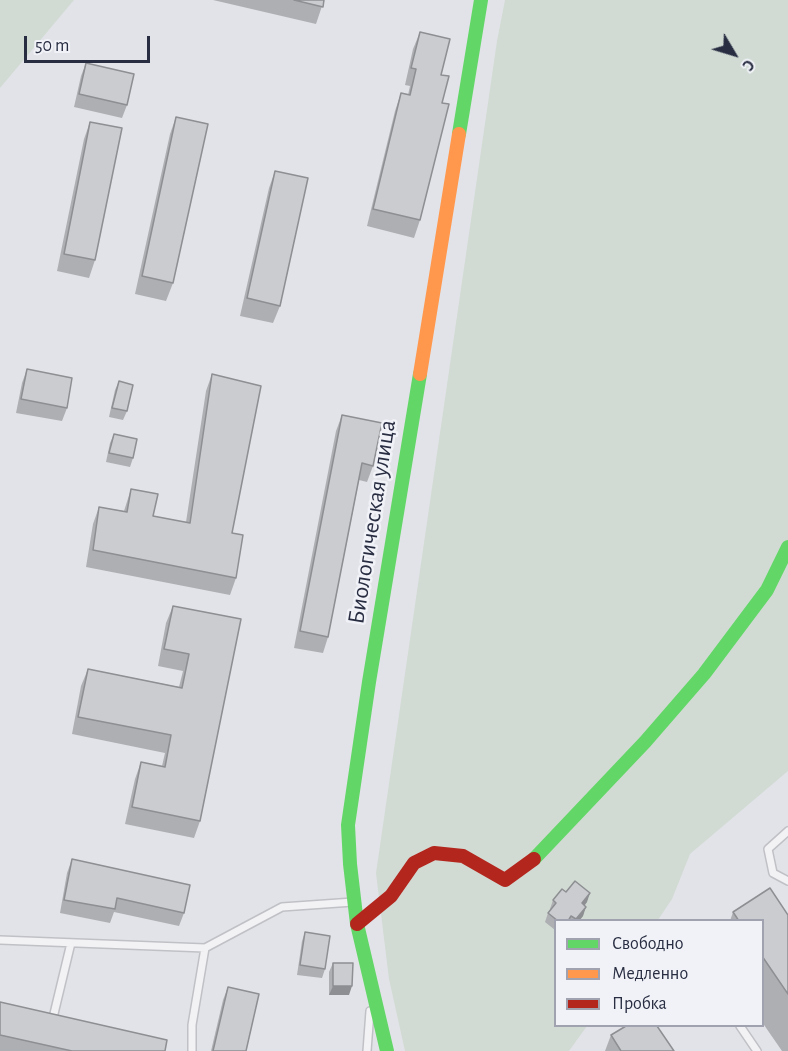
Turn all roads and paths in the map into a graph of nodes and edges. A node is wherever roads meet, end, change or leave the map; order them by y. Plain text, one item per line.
1 (481, 0) edge
2 (788, 547) edge
3 (788, 831) edge
4 (788, 881) edge
5 (355, 902) junction
6 (357, 924) junction
7 (0, 940) edge
8 (72, 943) junction
9 (205, 948) junction
10 (372, 988) junction
11 (40, 1025) edge
12 (51, 1027) junction
13 (741, 1027) edge
14 (61, 1030) edge
15 (192, 1051) edge
16 (367, 1051) edge
17 (387, 1051) edge
18 (757, 1051) edge

1 - 5 street, Биологическая улица
2 - 6 street
3 - 4 lane
5 - 6 street, Биологическая улица
5 - 9 lane
6 - 10 street, Биологическая улица
7 - 8 lane
8 - 9 lane
8 - 12 lane
9 - 15 lane
10 - 16 lane
10 - 17 street, Биологическая улица
11 - 12 lane
12 - 14 lane
13 - 18 lane

